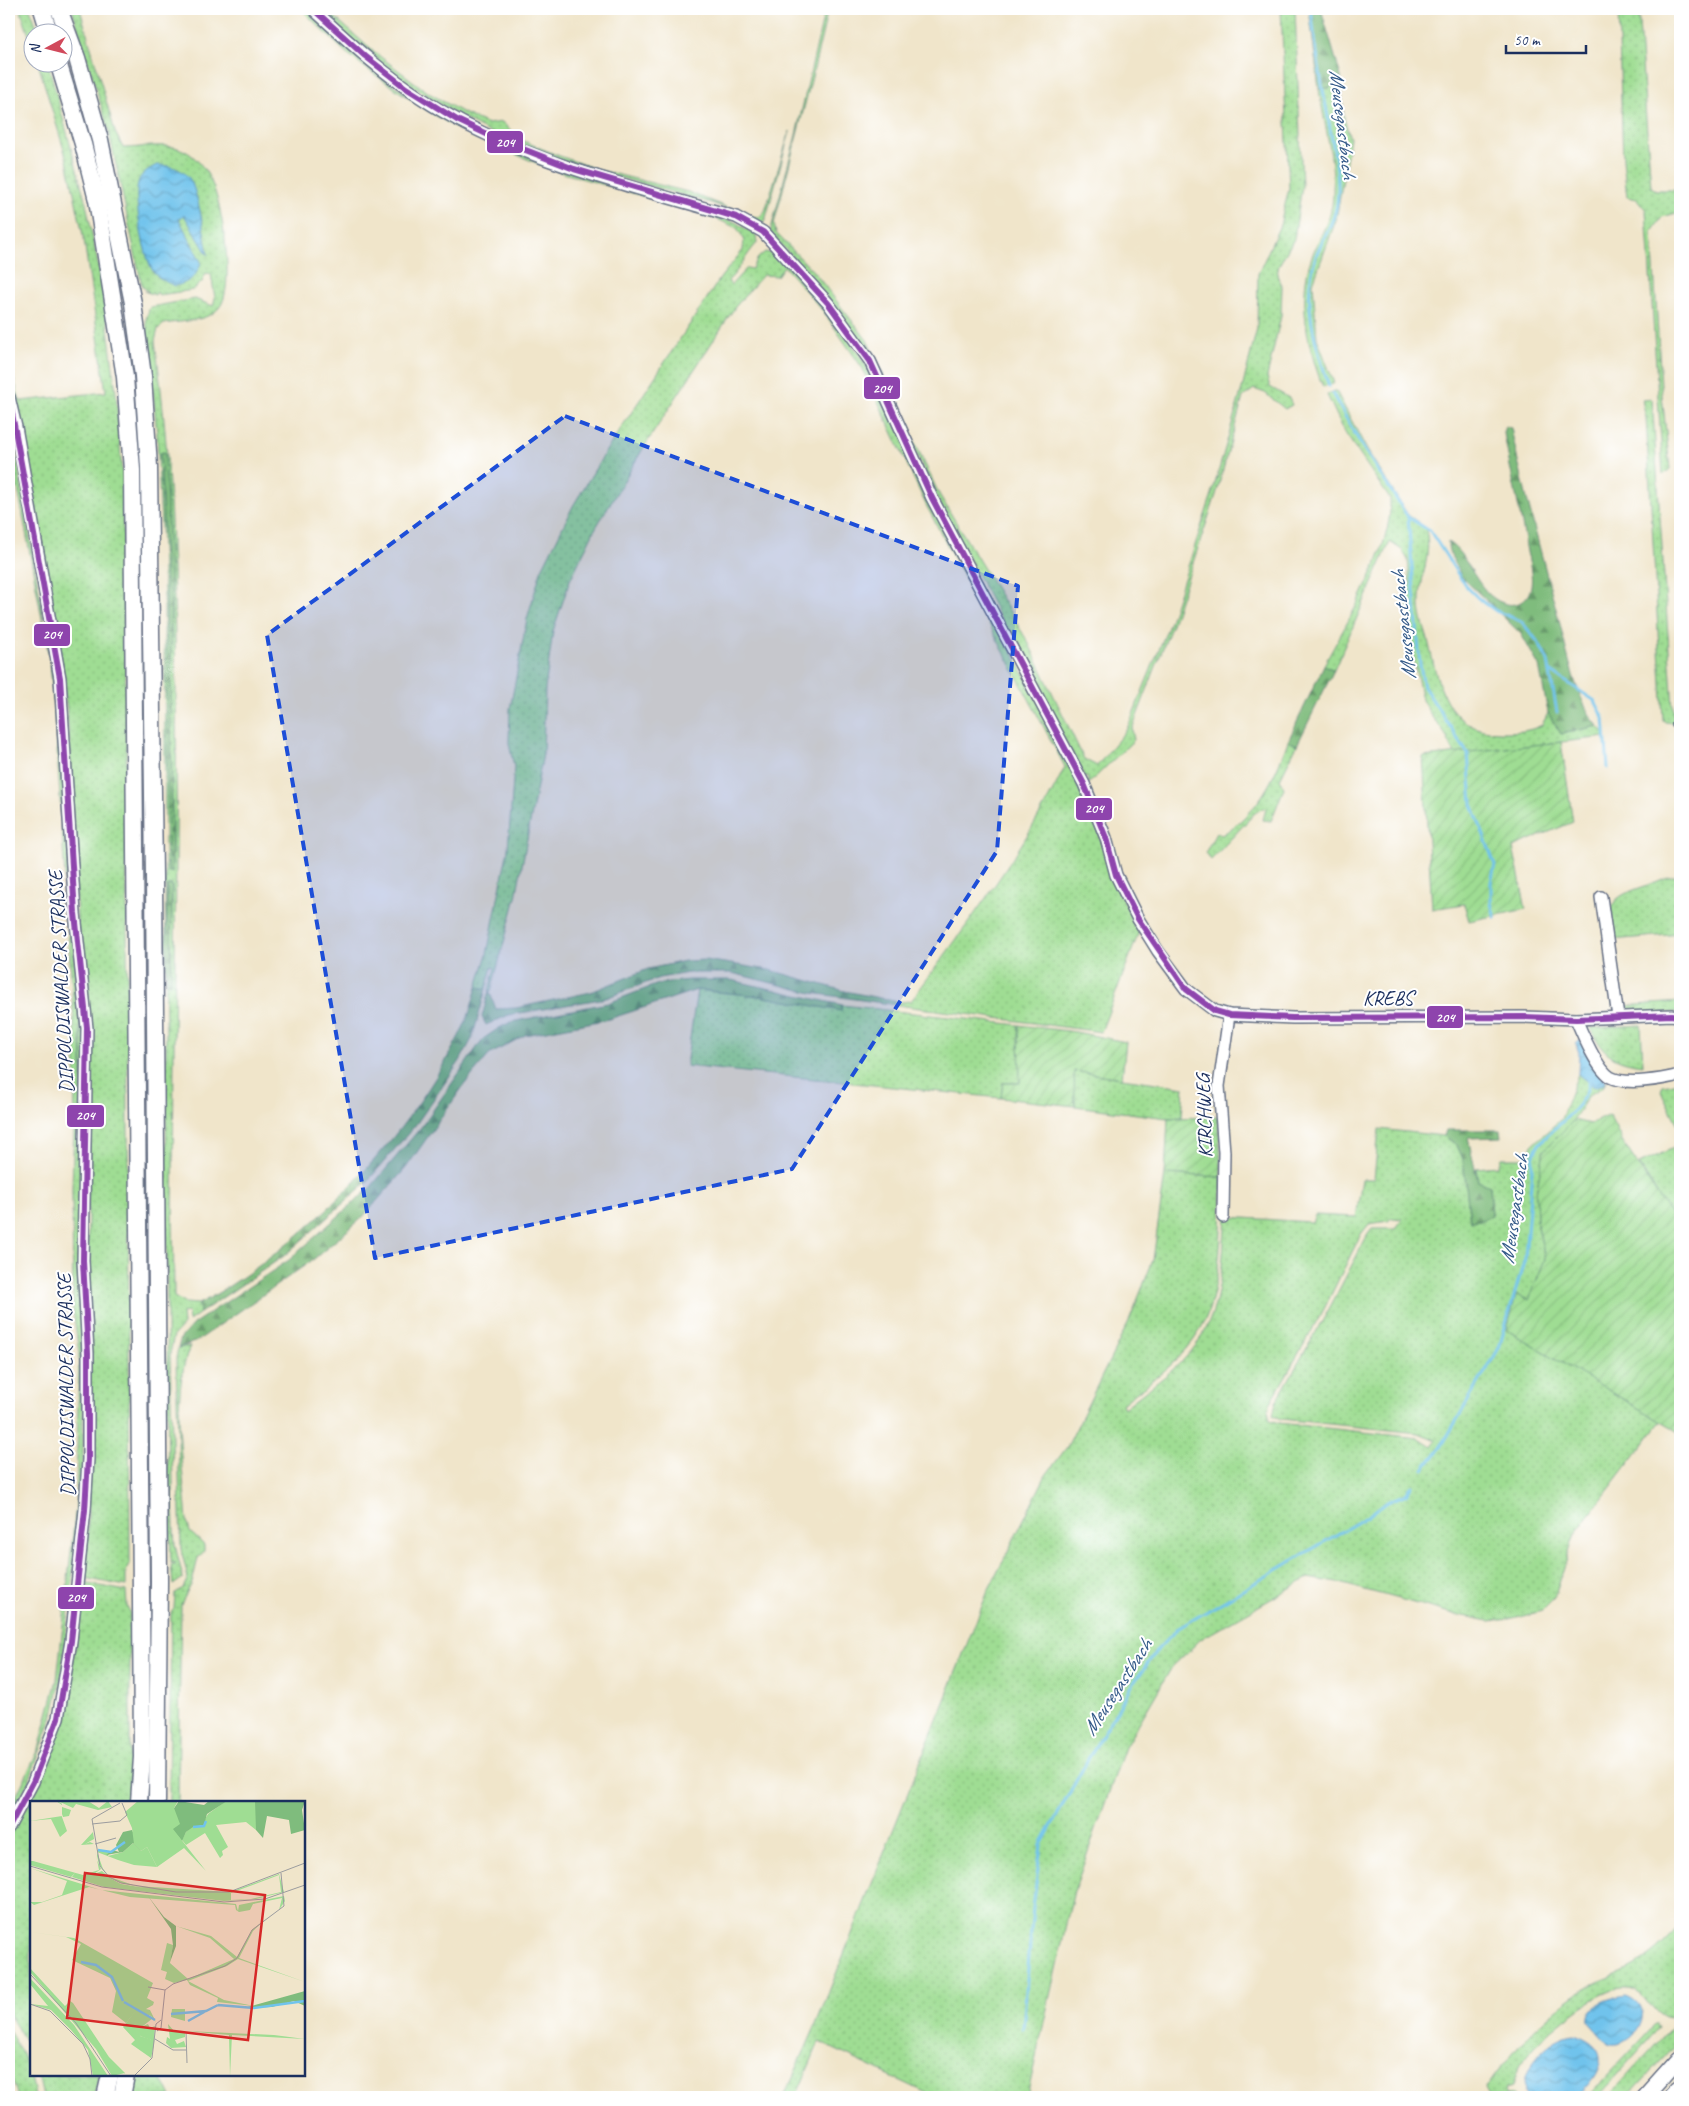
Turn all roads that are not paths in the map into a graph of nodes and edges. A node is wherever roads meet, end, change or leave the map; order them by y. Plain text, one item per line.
1 (42, 9) edge
2 (59, 9) edge
3 (313, 9) edge
4 (46, 22) edge
5 (61, 72) edge
6 (9, 396) edge
7 (1601, 897) dead end
8 (1229, 1015) junction
9 (1618, 1017) junction
10 (1680, 1018) edge
11 (1576, 1019) junction
12 (1680, 1075) edge
13 (1223, 1217) dead end
14 (139, 1801) edge
15 (157, 1801) edge
16 (9, 1826) edge
17 (1680, 2058) edge
18 (110, 2076) edge
19 (126, 2076) edge
20 (1680, 2090) edge
21 (105, 2097) edge
22 (122, 2097) edge
23 (1645, 2097) edge
24 (1674, 2097) edge

1 - 4 highway
2 - 15 highway
3 - 8 street
5 - 14 highway
6 - 16 street, DIPPOLDISWALDER STRASSE
7 - 9 street
8 - 11 street, KREBS
8 - 13 street, KIRCHWEG
9 - 10 street, KREBS
9 - 11 street, KREBS
11 - 12 street
17 - 23 highway
18 - 21 highway
19 - 22 highway
20 - 24 highway

